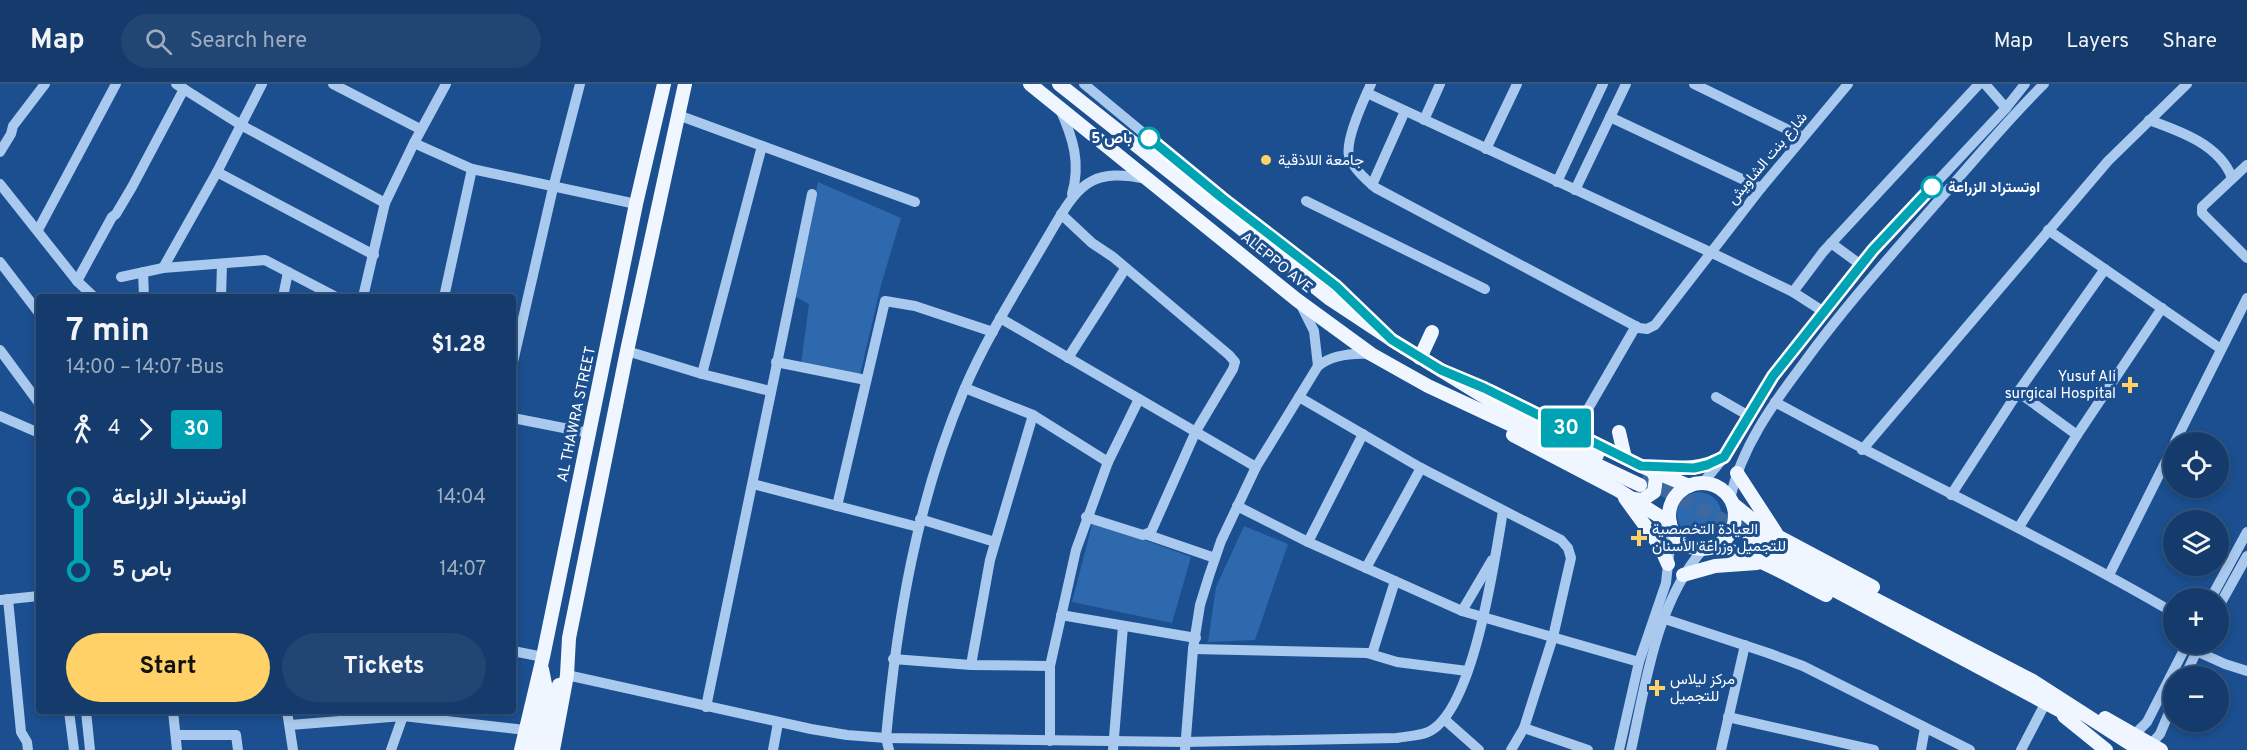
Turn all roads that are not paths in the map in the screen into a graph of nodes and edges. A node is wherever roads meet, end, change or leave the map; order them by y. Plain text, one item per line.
1 (45, 84) edge
2 (116, 84) edge
3 (262, 84) edge
4 (333, 84) edge
5 (446, 84) edge
6 (580, 84) edge
7 (1030, 84) edge
8 (1059, 84) edge
9 (1083, 84) edge
10 (1440, 84) edge
11 (1516, 84) edge
12 (1604, 84) edge
13 (1626, 84) edge
14 (1694, 84) edge
15 (1848, 84) edge
16 (1979, 84) edge
17 (1985, 84) edge
18 (2025, 84) edge
19 (2044, 84) edge
20 (2187, 84) edge
21 (674, 85) edge
22 (180, 87) edge
23 (1369, 88) edge
24 (1058, 106) junction
25 (2006, 108) junction
26 (1405, 111) junction
27 (678, 115) junction
28 (1610, 117) junction
29 (1424, 120) junction
30 (2149, 120) junction
31 (241, 125) junction
32 (420, 129) junction
33 (1803, 137) junction
34 (414, 143) junction
35 (762, 146) junction
36 (1486, 149) junction
37 (0, 152) edge
38 (2247, 165) edge
39 (472, 170) junction
40 (217, 172) junction
41 (2232, 178) junction
42 (1148, 179) junction
43 (1557, 182) junction
44 (0, 184) edge
45 (1372, 185) junction
46 (553, 188) junction
47 (1761, 188) junction
48 (1575, 190) junction
49 (812, 195) dead end
50 (1070, 200) junction
51 (1306, 201) dead end
52 (915, 202) dead end
53 (385, 203) junction
54 (636, 204) junction
55 (1061, 214) junction
56 (38, 230) junction
57 (2048, 230) junction
58 (1831, 243) junction
59 (1873, 250) junction
60 (1710, 252) junction
61 (374, 255) junction
62 (2247, 258) edge
63 (0, 262) edge
64 (1884, 262) junction
65 (222, 264) junction
66 (1861, 265) junction
67 (163, 268) junction
68 (1125, 269) junction
69 (2105, 269) junction
70 (143, 272) junction
71 (288, 272) junction
72 (121, 277) dead end
73 (77, 281) junction
74 (1485, 289) dead end
75 (1793, 292) junction
76 (91, 294) edge
77 (144, 294) edge
78 (221, 294) edge
79 (284, 294) edge
80 (330, 294) edge
81 (364, 294) edge
82 (445, 294) edge
83 (2247, 298) edge
84 (1298, 300) junction
85 (2162, 308) junction
86 (36, 309) edge
87 (1824, 312) junction
88 (1000, 318) junction
89 (1636, 326) junction
90 (993, 332) junction
91 (1432, 332) dead end
92 (1392, 340) junction
93 (516, 349) edge
94 (2221, 349) junction
95 (0, 350) edge
96 (627, 351) junction
97 (1371, 354) junction
98 (1068, 358) junction
99 (1420, 358) junction
100 (776, 362) junction
101 (1318, 366) junction
102 (1441, 370) junction
103 (702, 374) junction
104 (866, 380) junction
105 (1428, 386) junction
106 (964, 388) junction
107 (770, 391) junction
108 (2018, 392) junction
109 (1299, 397) junction
110 (1716, 397) dead end
111 (36, 398) edge
112 (1139, 399) junction
113 (1775, 402) junction
114 (1585, 414) dead end
115 (1033, 415) junction
116 (0, 416) edge
117 (1749, 416) junction
118 (516, 419) edge
119 (1196, 431) junction
120 (36, 432) edge
121 (1618, 432) dead end
122 (2180, 432) edge
123 (589, 434) junction
124 (1363, 434) junction
125 (2077, 435) junction
126 (1862, 450) junction
127 (1724, 457) junction
128 (1625, 458) junction
129 (1108, 462) junction
130 (2163, 466) edge
131 (1256, 467) junction
132 (1421, 468) junction
133 (1737, 472) junction
134 (1644, 475) junction
135 (753, 484) junction
136 (1696, 484) junction
137 (1618, 489) junction
138 (1951, 495) junction
139 (1635, 499) junction
140 (1732, 502) junction
141 (837, 506) junction
142 (1237, 506) junction
143 (1503, 511) junction
144 (1086, 517) junction
145 (919, 523) junction
146 (1671, 525) junction
147 (2019, 527) junction
148 (2247, 532) edge
149 (1148, 535) junction
150 (1779, 537) junction
151 (995, 542) junction
152 (1308, 542) junction
153 (1759, 544) junction
154 (1708, 548) junction
155 (1495, 554) junction
156 (2247, 556) edge
157 (1215, 558) junction
158 (1668, 564) junction
159 (1764, 564) junction
160 (1366, 568) junction
161 (1683, 575) junction
162 (2109, 575) junction
163 (1395, 581) junction
164 (2216, 588) edge
165 (2229, 588) edge
166 (36, 596) edge
167 (4, 600) edge
168 (2163, 607) edge
169 (1462, 611) junction
170 (1061, 615) junction
171 (1484, 618) junction
172 (1665, 619) junction
173 (1926, 625) junction
174 (1123, 626) junction
175 (1553, 637) junction
176 (1194, 644) junction
177 (1745, 645) junction
178 (1938, 646) junction
179 (516, 652) edge
180 (1372, 654) junction
181 (2189, 654) edge
182 (2211, 654) edge
183 (893, 659) junction
184 (542, 662) junction
185 (1639, 662) junction
186 (971, 665) junction
187 (1050, 666) junction
188 (1467, 671) junction
189 (2247, 671) edge
190 (567, 675) junction
191 (2031, 680) junction
192 (2046, 702) junction
193 (706, 707) junction
194 (69, 714) edge
195 (86, 714) edge
196 (173, 714) edge
197 (288, 714) edge
198 (392, 714) edge
199 (401, 714) edge
200 (408, 714) edge
201 (1728, 717) junction
202 (1444, 719) junction
203 (778, 723) junction
204 (290, 725) junction
205 (2163, 727) edge
206 (1524, 728) junction
207 (1925, 728) junction
208 (525, 730) junction
209 (2134, 734) junction
210 (176, 735) junction
211 (886, 738) junction
212 (1050, 741) junction
213 (984, 745) edge
214 (1332, 745) edge
215 (1113, 746) edge
216 (1185, 746) edge
217 (2150, 748) edge
218 (28, 750) edge
219 (74, 750) edge
220 (90, 750) edge
221 (177, 750) edge
222 (238, 750) edge
223 (293, 750) edge
224 (391, 750) edge
225 (521, 750) edge
226 (533, 750) edge
227 (543, 750) edge
228 (553, 750) edge
229 (773, 750) edge
230 (889, 750) edge
231 (1479, 750) edge
232 (1511, 750) edge
233 (1588, 750) edge
234 (1619, 750) edge
235 (1631, 750) edge
236 (1721, 750) edge
237 (1874, 750) edge
238 (1921, 750) edge
239 (1970, 750) edge
240 (2021, 750) edge
241 (2106, 750) edge
242 (2129, 750) edge

1 - 37 street
2 - 56 street
3 - 31 street
4 - 32 street
5 - 32 street
6 - 46 street
7 - 24 main road, ALEPPO AVE
8 - 92 main road, ALEPPO AVE
9 - 92 street
10 - 29 street
11 - 36 street
12 - 43 street
13 - 28 street
14 - 33 street
15 - 33 street, شارع بنت الشاويش
16 - 58 street
17 - 25 street
18 - 25 street
19 - 64 street
20 - 30 street
21 - 27 main road, AL THAWRA STREET
21 - 54 main road, AL THAWRA STREET
22 - 31 street
22 - 73 street
23 - 26 street
23 - 45 street
24 - 42 main road, ALEPPO AVE
24 - 50 street
25 - 59 street
26 - 29 street
26 - 45 street
27 - 35 street
27 - 96 main road, AL THAWRA STREET
28 - 47 street
28 - 48 street
29 - 36 street
30 - 41 street
30 - 57 street
31 - 40 street
31 - 53 street
32 - 34 street
33 - 47 street, شارع بنت الشاويش
34 - 39 street
34 - 53 street
35 - 52 street
35 - 103 street
36 - 43 street
38 - 41 street
39 - 46 street
39 - 82 street
40 - 61 street
40 - 67 street
41 - 62 street
42 - 50 street
42 - 84 main road, ALEPPO AVE
43 - 48 street
44 - 56 street
45 - 89 street
46 - 54 street
46 - 93 street
47 - 60 street, شارع بنت الشاويش
48 - 60 street
49 - 100 street
50 - 55 street
51 - 74 street
53 - 61 street
54 - 123 main road, AL THAWRA STREET
55 - 68 street
55 - 88 street
56 - 73 street
57 - 69 street
57 - 126 street
58 - 66 street
58 - 75 street
59 - 64 street
59 - 66 street
60 - 75 street
60 - 89 street, شارع بنت الشاويش
61 - 81 street
63 - 86 street
64 - 113 street
65 - 67 street
65 - 71 street
65 - 78 street
66 - 87 street
67 - 70 street
68 - 98 street
68 - 119 street
69 - 85 street
69 - 108 street
70 - 72 street
70 - 77 street
71 - 79 street
71 - 80 street
73 - 76 street
75 - 87 street
83 - 94 street
84 - 97 main road, ALEPPO AVE
84 - 101 street
85 - 94 street
85 - 125 street
87 - 117 street
88 - 90 street
88 - 98 street
89 - 114 street
90 - 104 street
90 - 106 street
91 - 99 main road
92 - 99 main road, ALEPPO AVE
94 - 122 street
95 - 111 street
96 - 103 street
96 - 190 main road, AL THAWRA STREET
97 - 101 street
97 - 105 main road, ALEPPO AVE
98 - 112 street
99 - 102 main road, ALEPPO AVE
100 - 104 street
100 - 107 street
101 - 109 street
102 - 128 main road
102 - 134 main road
103 - 107 street
104 - 141 street
105 - 134 main road
105 - 137 main road
106 - 115 street
106 - 145 street
107 - 135 street
108 - 125 street
108 - 138 street
109 - 124 street
109 - 131 street
110 - 117 street
112 - 119 street
112 - 129 street
113 - 126 street
113 - 133 street
115 - 129 street
115 - 151 street
116 - 120 street
117 - 127 street
118 - 123 street
119 - 131 street
119 - 149 street
121 - 128 main road
123 - 184 main road, AL THAWRA STREET
124 - 132 street
124 - 152 street
125 - 147 street
126 - 138 street
127 - 134 main road
127 - 136 street
128 - 134 main road
129 - 144 street
130 - 162 street
131 - 142 street
132 - 143 street
132 - 160 street
133 - 140 street
133 - 150 main road
134 - 136 main road
134 - 139 main road
135 - 141 street
135 - 193 street
136 - 140 main road
136 - 146 main road
137 - 139 main road
137 - 158 main road
138 - 147 street
139 - 146 main road
140 - 153 main road
140 - 154 main road
141 - 145 street
142 - 152 street
142 - 157 street
143 - 155 street
143 - 175 street
144 - 149 street
144 - 170 street
145 - 151 street
145 - 183 street
146 - 154 main road
146 - 158 street
147 - 162 street
148 - 164 street
149 - 157 street
150 - 153 main road
150 - 173 main road
151 - 186 street
152 - 160 street
153 - 154 main road
153 - 159 main road
153 - 173 main road
153 - 178 main road
154 - 161 street
155 - 169 street
155 - 171 street
156 - 165 street
157 - 176 street
158 - 185 street
159 - 161 main road
159 - 178 main road
160 - 163 street
161 - 172 street
162 - 168 street
163 - 169 street
163 - 180 street
166 - 167 street
167 - 218 street
169 - 171 street
170 - 174 street
170 - 187 street
171 - 175 street
171 - 188 street
172 - 177 street
172 - 235 street
173 - 191 main road
174 - 176 street
174 - 215 street
175 - 185 street
175 - 206 street
176 - 180 street
176 - 216 street
177 - 201 street
177 - 207 street
178 - 192 main road
179 - 184 street
180 - 188 street
181 - 209 street
182 - 189 street
183 - 186 street
183 - 211 street
184 - 208 main road, AL THAWRA STREET
184 - 226 main road
185 - 234 street
186 - 187 street
187 - 212 street
188 - 202 street
190 - 193 street
190 - 227 main road
190 - 228 main road, AL THAWRA STREET
191 - 209 main road
191 - 217 main road
192 - 240 street
192 - 241 main road
192 - 242 main road
193 - 203 street
194 - 219 street
195 - 220 street
196 - 210 street
197 - 204 street
198 - 204 street
199 - 224 street
200 - 208 street
201 - 236 street
201 - 237 street
202 - 214 street
202 - 231 street
203 - 211 street
203 - 229 street
204 - 223 street
205 - 217 street
206 - 232 street
206 - 233 street
207 - 238 street
207 - 239 street
208 - 225 main road, AL THAWRA STREET
209 - 217 main road
210 - 221 street
210 - 222 street
211 - 213 street
211 - 230 street
212 - 213 street
212 - 215 street
214 - 216 street
215 - 216 street

